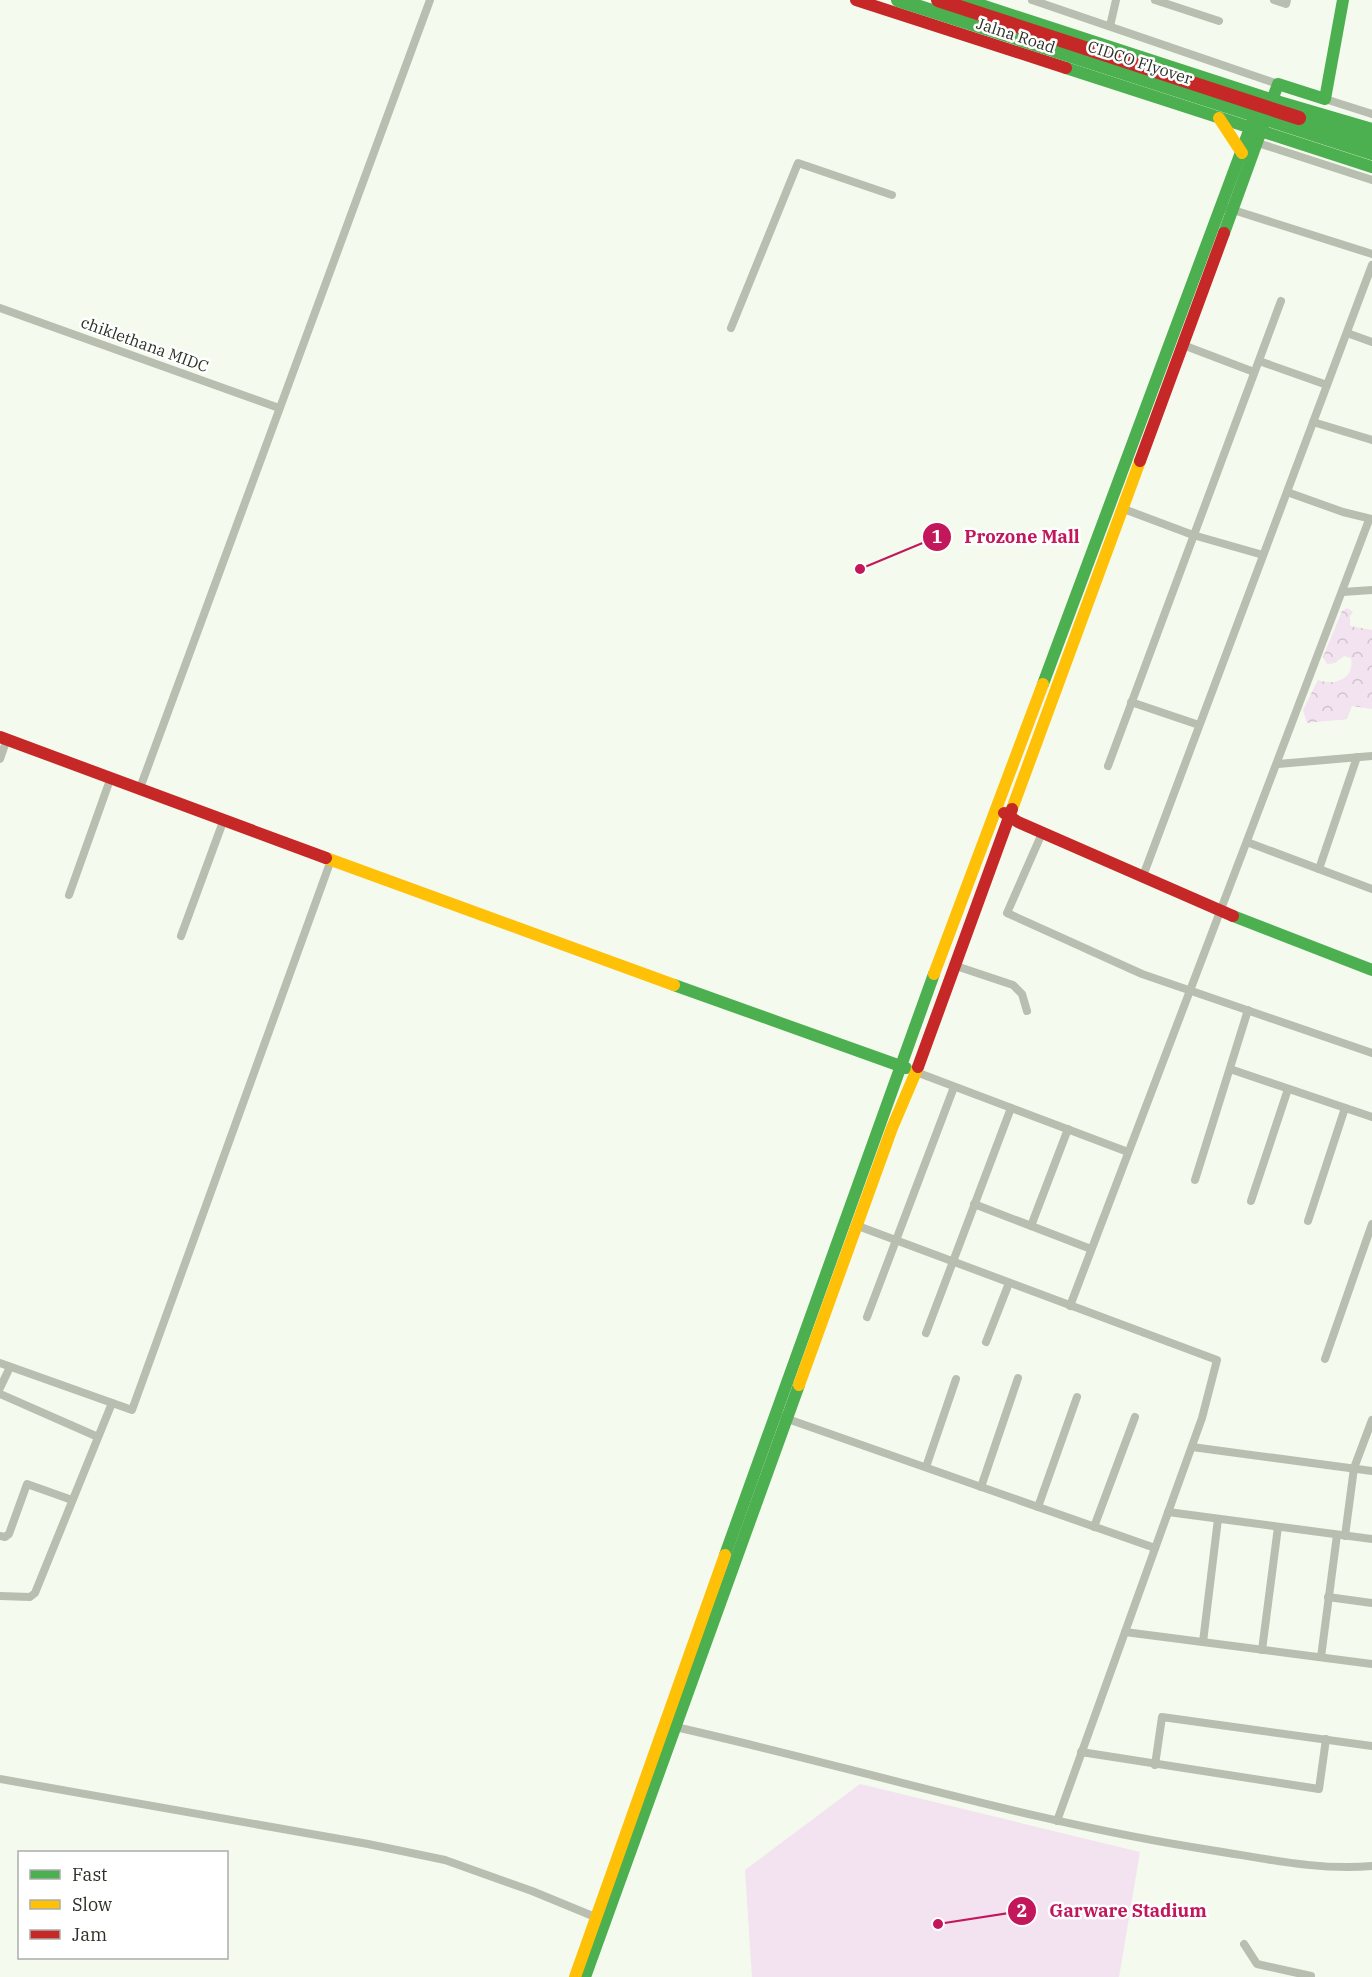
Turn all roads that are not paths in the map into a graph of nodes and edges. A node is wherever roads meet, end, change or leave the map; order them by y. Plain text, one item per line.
1 (430, 0) edge
2 (856, 0) edge
3 (898, 0) edge
4 (938, 0) edge
5 (966, 0) edge
6 (1032, 0) edge
7 (1116, 0) edge
8 (1155, 0) edge
9 (1274, 0) edge
10 (1287, 0) edge
11 (1343, 0) edge
12 (1219, 21) dead end
13 (1110, 26) junction
14 (1278, 84) junction
15 (1267, 98) junction
16 (1325, 99) junction
17 (1372, 114) edge
18 (1219, 118) junction
19 (1372, 129) edge
20 (1257, 134) junction
21 (1372, 142) edge
22 (1242, 153) junction
23 (1372, 153) edge
24 (1372, 167) edge
25 (1372, 180) edge
26 (892, 195) dead end
27 (1227, 208) junction
28 (1372, 254) edge
29 (1372, 265) edge
30 (1281, 301) dead end
31 (0, 308) edge
32 (731, 328) dead end
33 (1347, 333) junction
34 (1372, 342) edge
35 (1183, 345) junction
36 (1259, 361) junction
37 (1254, 372) junction
38 (1327, 385) junction
39 (279, 408) junction
40 (1313, 422) junction
41 (1372, 440) edge
42 (1287, 492) junction
43 (1121, 508) junction
44 (1371, 520) edge
45 (1193, 535) junction
46 (1263, 555) junction
47 (1372, 590) edge
48 (1343, 592) junction
49 (1131, 702) junction
50 (1199, 725) junction
51 (4, 738) edge
52 (1372, 756) edge
53 (1357, 757) junction
54 (0, 759) edge
55 (1278, 764) junction
56 (1108, 766) dead end
57 (111, 777) junction
58 (140, 788) junction
59 (1004, 818) junction
60 (224, 819) junction
61 (1043, 831) junction
62 (1247, 842) junction
63 (332, 860) junction
64 (1319, 869) junction
65 (1143, 876) junction
66 (1372, 889) edge
67 (69, 895) dead end
68 (1220, 910) junction
69 (181, 936) dead end
70 (953, 965) junction
71 (1372, 970) edge
72 (1190, 990) junction
73 (1248, 1010) junction
74 (1027, 1011) dead end
75 (1372, 1053) edge
76 (900, 1066) junction
77 (1230, 1069) junction
78 (916, 1072) junction
79 (954, 1087) junction
80 (1288, 1089) junction
81 (1011, 1108) junction
82 (1345, 1108) junction
83 (1372, 1118) edge
84 (1068, 1129) junction
85 (1128, 1152) junction
86 (1195, 1180) dead end
87 (1251, 1201) dead end
88 (974, 1204) junction
89 (1308, 1221) dead end
90 (1372, 1224) edge
91 (858, 1226) junction
92 (1031, 1226) junction
93 (896, 1240) junction
94 (1091, 1249) junction
95 (952, 1262) junction
96 (1009, 1283) junction
97 (1070, 1306) junction
98 (867, 1317) dead end
99 (926, 1333) dead end
100 (986, 1342) dead end
101 (1325, 1359) dead end
102 (0, 1363) edge
103 (10, 1366) junction
104 (1018, 1378) dead end
105 (956, 1379) dead end
106 (0, 1388) edge
107 (0, 1394) edge
108 (1077, 1397) dead end
109 (112, 1403) junction
110 (781, 1417) junction
111 (1135, 1418) dead end
112 (1372, 1420) edge
113 (98, 1437) junction
114 (1192, 1447) junction
115 (926, 1467) junction
116 (1354, 1468) junction
117 (1372, 1471) edge
118 (981, 1487) junction
119 (72, 1500) junction
120 (1038, 1507) junction
121 (1168, 1512) junction
122 (1218, 1519) junction
123 (1094, 1527) junction
124 (1278, 1527) junction
125 (1341, 1535) junction
126 (0, 1536) edge
127 (1372, 1539) edge
128 (1155, 1548) junction
129 (0, 1596) edge
130 (1328, 1597) junction
131 (1372, 1603) edge
132 (1125, 1632) junction
133 (1203, 1642) junction
134 (1262, 1650) junction
135 (1321, 1657) junction
136 (1372, 1664) edge
137 (670, 1726) junction
138 (1326, 1739) junction
139 (1372, 1746) edge
140 (1082, 1752) junction
141 (1155, 1765) junction
142 (0, 1779) edge
143 (1057, 1821) junction
144 (1372, 1866) edge
145 (601, 1919) junction
146 (1244, 1944) dead end
147 (1311, 1976) edge
148 (579, 1977) edge

1 - 39 street
2 - 18 main road, Jalna Road
3 - 23 main road, CIDCO Flyover, bridge
4 - 21 main road, CIDCO Flyover, bridge
5 - 15 main road
6 - 13 street
7 - 13 street
8 - 12 street
9 - 10 street
11 - 16 main road
13 - 14 street
14 - 15 main road
14 - 16 main road
15 - 19 main road
15 - 20 main road
16 - 17 street
18 - 20 main road, Jalna Road
18 - 22 main road
20 - 22 main road
20 - 24 main road, Jalna Road
20 - 25 street
20 - 27 main road
22 - 27 main road
26 - 32 street
27 - 28 street
27 - 35 main road
27 - 59 main road
29 - 33 street
30 - 36 street
31 - 39 street, chiklethana MIDC
33 - 34 street
33 - 38 street
35 - 37 street
35 - 43 main road
36 - 37 street
36 - 38 street
37 - 45 street
38 - 40 street
39 - 58 street
40 - 41 street
40 - 42 street
42 - 44 street
42 - 46 street
43 - 45 street
43 - 59 main road
44 - 48 street
45 - 46 street
45 - 49 street
46 - 50 street
47 - 48 street
48 - 55 street
49 - 50 street
49 - 56 street
50 - 65 street
51 - 54 street
51 - 57 main road
52 - 53 street
53 - 55 street
53 - 64 street
55 - 62 street
57 - 58 main road
57 - 67 street
58 - 60 main road
59 - 61 main road
59 - 70 main road
59 - 76 main road
60 - 63 main road
60 - 69 street
61 - 65 main road
61 - 72 street
62 - 64 street
62 - 68 street
63 - 76 main road
63 - 109 street
64 - 66 street
65 - 68 main road
68 - 71 main road
68 - 72 street
70 - 74 street
70 - 78 main road
72 - 73 street
72 - 85 street
73 - 75 street
73 - 77 street
76 - 78 main road
76 - 110 main road
77 - 80 street
77 - 86 street
78 - 79 street
78 - 91 main road
79 - 81 street
79 - 93 street
80 - 82 street
80 - 87 street
81 - 84 street
81 - 88 street
82 - 83 street
82 - 89 street
84 - 85 street
84 - 92 street
85 - 94 street
88 - 92 street
88 - 95 street
90 - 101 street
91 - 93 street
91 - 110 main road
92 - 94 street
93 - 95 street
93 - 98 street
94 - 97 street
95 - 96 street
95 - 99 street
96 - 97 street
96 - 100 street
97 - 114 street
102 - 103 street
103 - 106 street
103 - 109 street
104 - 118 street
105 - 115 street
107 - 113 street
108 - 120 street
109 - 113 street
110 - 115 street
110 - 137 main road
111 - 123 street
112 - 116 street
113 - 119 street
114 - 116 street
114 - 121 street
115 - 118 street
116 - 117 street
116 - 125 street
118 - 120 street
119 - 126 street
119 - 129 street
120 - 123 street
121 - 122 street
121 - 128 street
122 - 124 street
122 - 133 street
123 - 128 street
124 - 125 street
124 - 134 street
125 - 127 street
125 - 130 street
128 - 132 street
130 - 131 street
130 - 135 street
132 - 133 street
132 - 140 street
133 - 134 street
134 - 135 street
135 - 136 street
137 - 143 street
137 - 145 main road
138 - 139 street
138 - 141 street
138 - 141 street
140 - 141 street
140 - 143 street
142 - 145 street
143 - 144 street
145 - 148 main road
146 - 147 street

